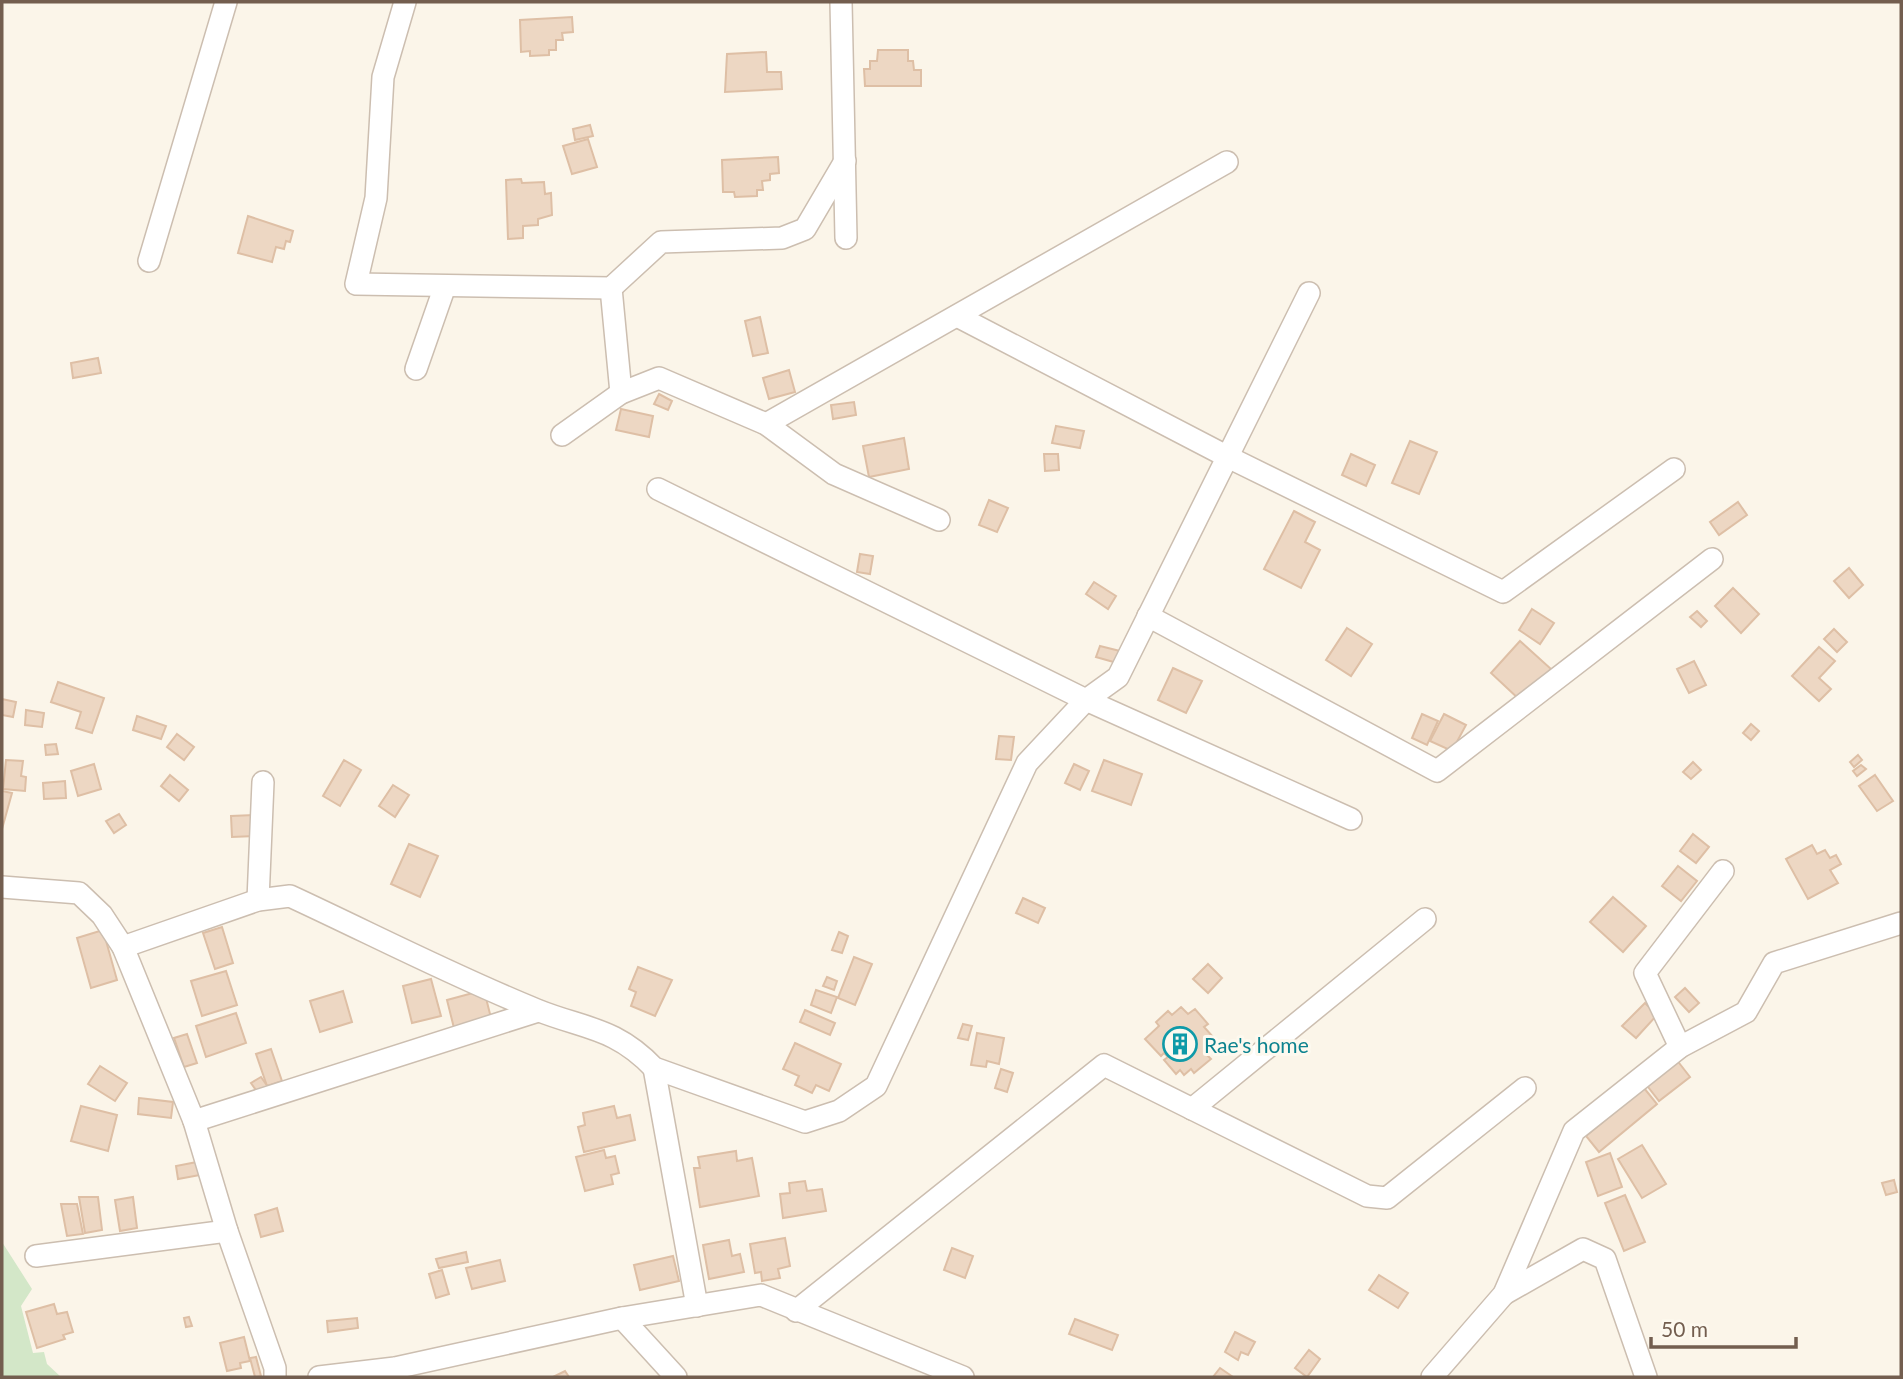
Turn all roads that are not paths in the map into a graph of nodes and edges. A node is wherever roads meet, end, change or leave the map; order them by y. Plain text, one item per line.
1 (226, 2) edge
2 (405, 2) edge
3 (841, 2) edge
4 (845, 161) junction
5 (1227, 162) dead end
6 (846, 238) dead end
7 (149, 261) dead end
8 (445, 286) junction
9 (611, 288) junction
10 (1309, 293) dead end
11 (957, 316) junction
12 (416, 369) dead end
13 (621, 393) junction
14 (766, 424) junction
15 (562, 435) dead end
16 (1228, 457) junction
17 (1674, 469) dead end
18 (658, 489) dead end
19 (939, 520) dead end
20 (1712, 559) dead end
21 (1148, 616) junction
22 (1086, 701) junction
23 (263, 782) dead end
24 (1351, 819) dead end
25 (1723, 871) dead end
26 (2, 887) edge
27 (258, 900) junction
28 (1425, 919) dead end
29 (1901, 923) edge
30 (123, 947) junction
31 (538, 1011) junction
32 (1681, 1048) junction
33 (654, 1068) junction
34 (1525, 1087) dead end
35 (1192, 1109) junction
36 (194, 1121) junction
37 (227, 1231) junction
38 (36, 1256) dead end
39 (1504, 1294) junction
40 (697, 1306) junction
41 (796, 1311) junction
42 (622, 1318) junction
43 (396, 1373) edge
44 (275, 1377) edge
45 (319, 1377) edge
46 (676, 1377) edge
47 (963, 1377) edge
48 (1432, 1377) edge
49 (1646, 1377) edge

1 - 7 street
2 - 8 street
3 - 4 street
4 - 6 street
4 - 9 street
5 - 11 street
8 - 9 street
8 - 12 street
9 - 13 street
10 - 16 street
11 - 14 street
11 - 16 street
13 - 14 street
13 - 15 street
14 - 19 street
16 - 17 street
16 - 21 street
18 - 22 street
20 - 21 street
21 - 22 street
22 - 24 street
22 - 33 street
23 - 27 street
25 - 32 street
26 - 30 street
27 - 30 street
27 - 31 street
28 - 35 street
29 - 32 street
30 - 36 street
31 - 33 street
31 - 36 street
32 - 39 street
33 - 40 street
34 - 35 street
35 - 41 street
36 - 37 street
37 - 38 street
37 - 44 street
39 - 48 street
39 - 49 street
40 - 41 street
40 - 42 street
41 - 47 street
42 - 43 street
42 - 46 street
43 - 45 street

